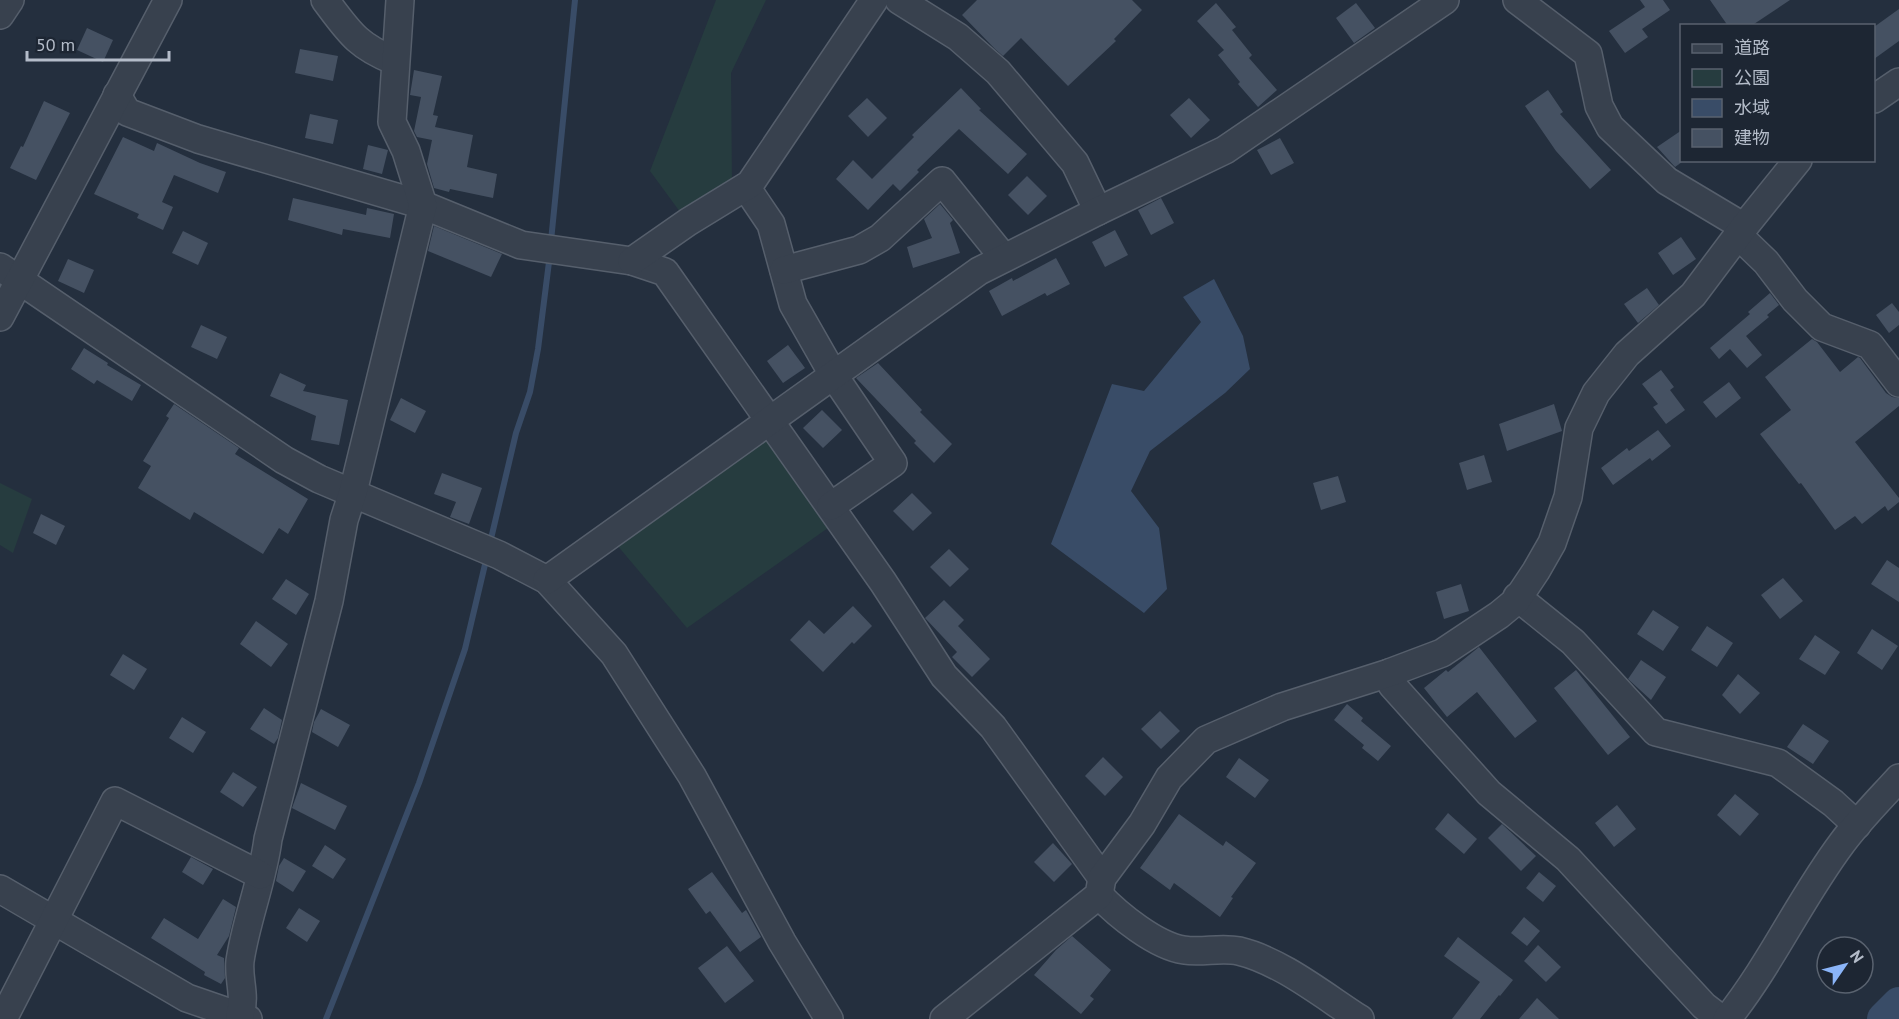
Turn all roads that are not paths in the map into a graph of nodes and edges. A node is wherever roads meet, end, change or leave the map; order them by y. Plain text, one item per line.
1 (10, 0) edge
2 (168, 0) edge
3 (325, 0) edge
4 (400, 0) edge
5 (874, 0) edge
6 (899, 0) edge
7 (1445, 0) edge
8 (1517, 0) edge
9 (0, 15) edge
10 (395, 61) junction
11 (1899, 82) edge
12 (117, 95) junction
13 (1875, 98) edge
14 (1796, 162) edge
15 (746, 188) junction
16 (423, 205) junction
17 (1098, 211) junction
18 (1741, 231) junction
19 (1004, 258) junction
20 (632, 261) junction
21 (784, 270) junction
22 (9, 274) edge
23 (0, 317) edge
24 (834, 376) junction
25 (1899, 384) edge
26 (770, 421) junction
27 (353, 492) junction
28 (831, 506) junction
29 (547, 580) junction
30 (1517, 597) junction
31 (1389, 673) junction
32 (1899, 778) edge
33 (1857, 825) junction
34 (260, 875) junction
35 (1101, 886) junction
36 (0, 889) edge
37 (53, 920) junction
38 (244, 1017) edge
39 (3, 1019) edge
40 (829, 1019) edge
41 (944, 1019) edge
42 (1360, 1019) edge
43 (1721, 1019) edge
44 (1727, 1019) edge

1 - 9 street
2 - 12 street
3 - 10 street
4 - 10 street
5 - 15 street
6 - 17 street
7 - 17 street
8 - 18 street
10 - 16 street
11 - 13 street
12 - 16 street
12 - 22 street
14 - 18 street
15 - 20 street
15 - 21 street
16 - 20 street
16 - 27 street
17 - 19 street
18 - 25 street
18 - 30 street
19 - 21 street
19 - 24 street
20 - 26 street
21 - 24 street
22 - 23 street
22 - 27 street
24 - 26 street
24 - 28 street
26 - 28 street
26 - 29 street
27 - 29 street
27 - 34 street
28 - 35 street
29 - 40 street
30 - 31 street
30 - 33 street
31 - 35 street
31 - 43 street
32 - 33 street
33 - 44 street
34 - 37 street
34 - 38 street
35 - 41 street
35 - 42 street
36 - 37 street
37 - 38 street
37 - 39 street

